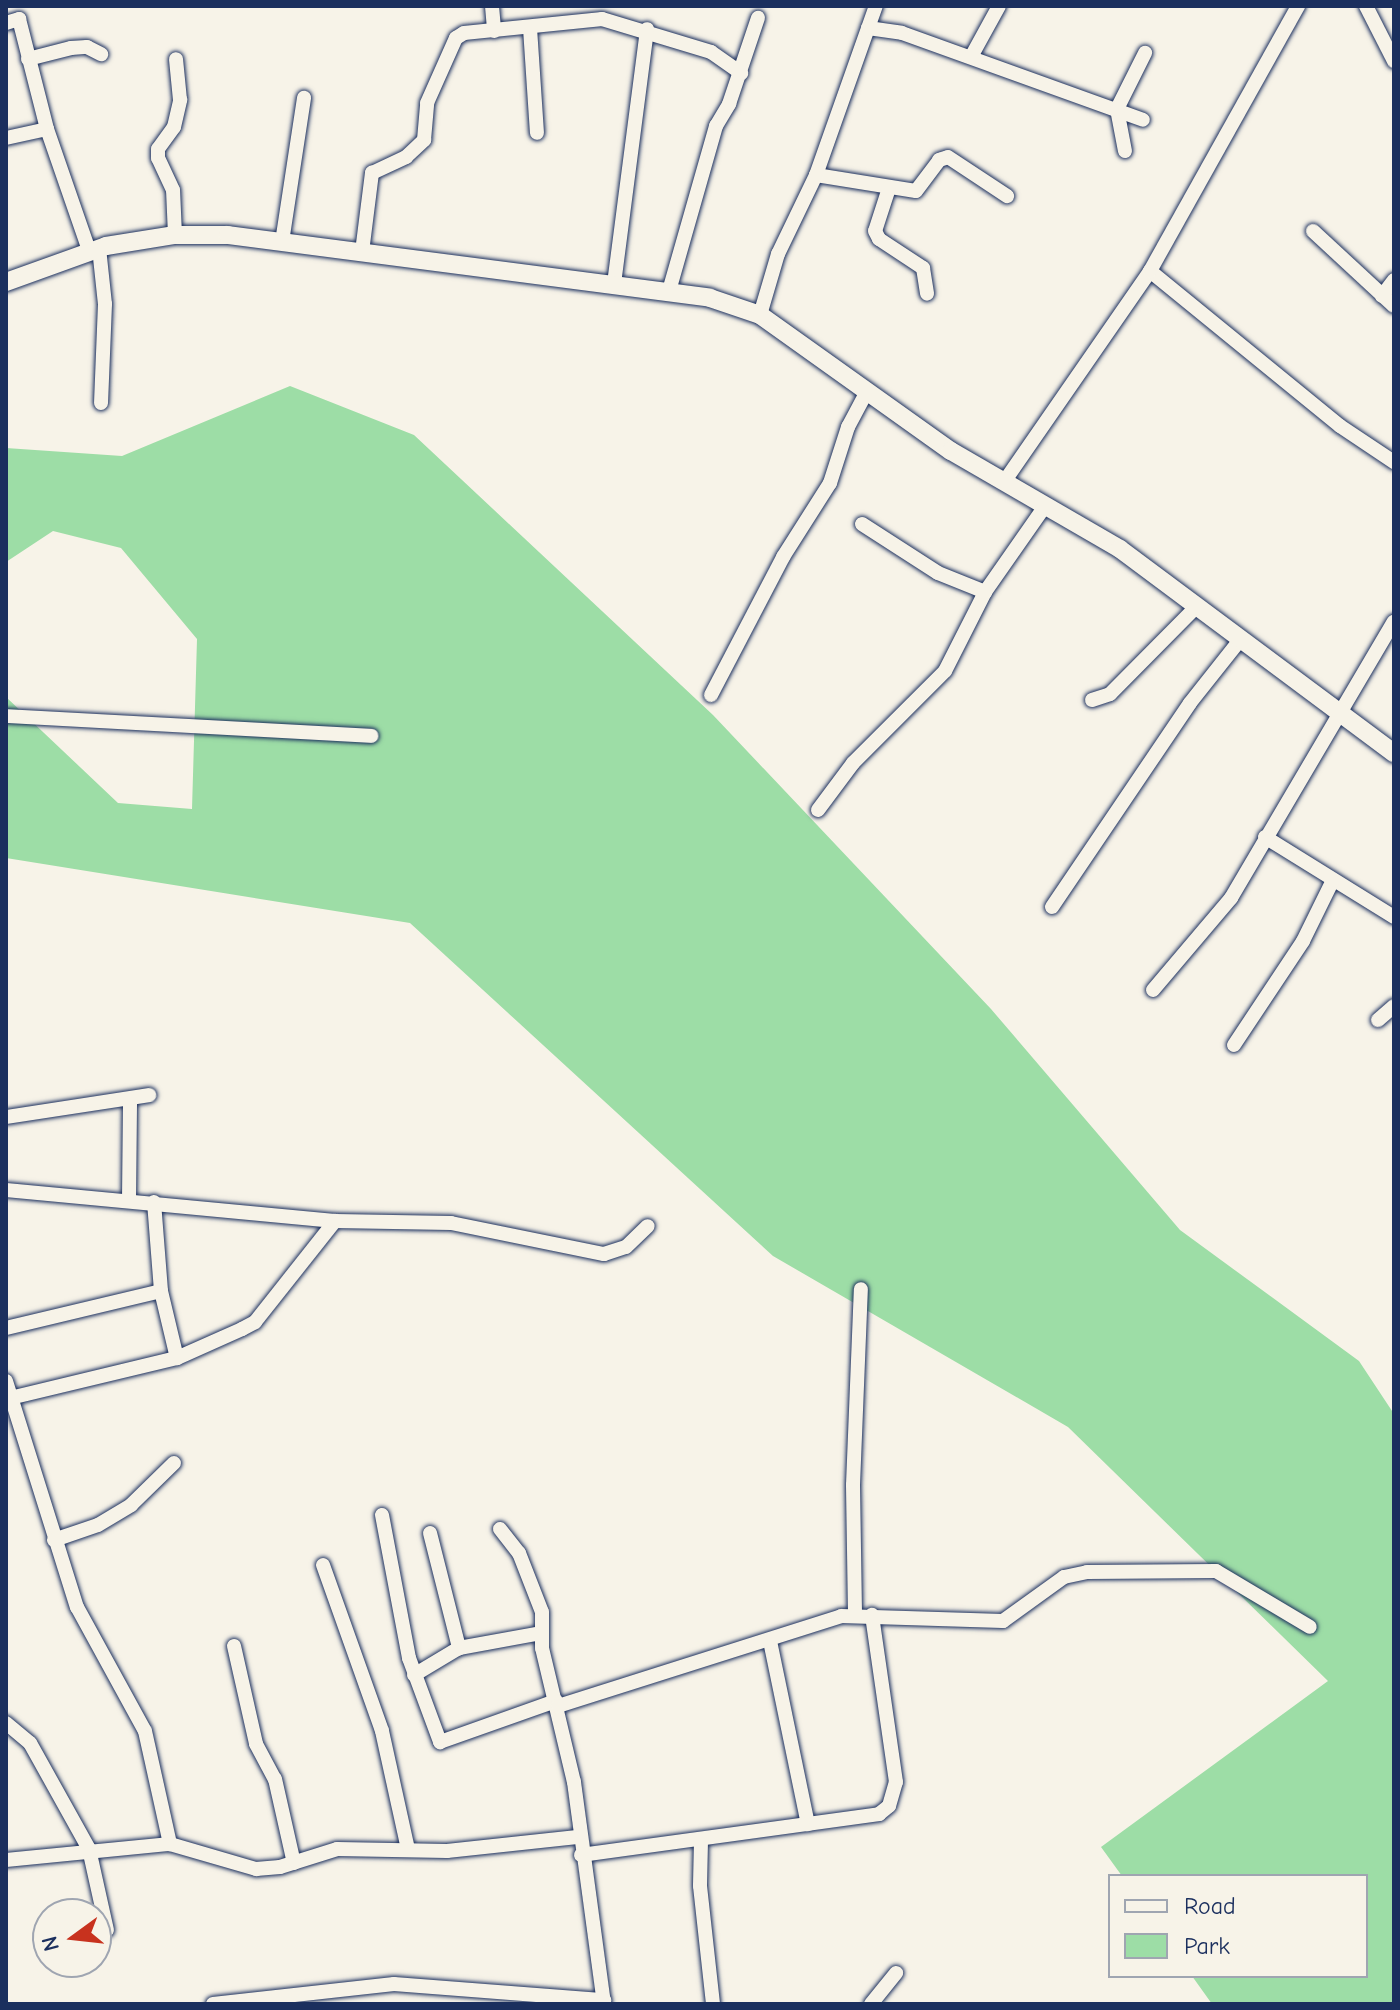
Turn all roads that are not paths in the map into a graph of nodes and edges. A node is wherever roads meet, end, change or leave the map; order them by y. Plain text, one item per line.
1 (492, 6) edge
2 (876, 6) edge
3 (999, 6) edge
4 (1298, 6) edge
5 (1366, 6) edge
6 (601, 13) edge
7 (16, 16) edge
8 (758, 18) dead end
9 (530, 28) junction
10 (868, 28) junction
11 (647, 29) junction
12 (494, 31) junction
13 (1145, 53) dead end
14 (101, 54) dead end
15 (971, 57) junction
16 (28, 59) junction
17 (176, 59) dead end
18 (1394, 61) edge
19 (741, 73) junction
20 (304, 98) dead end
21 (1117, 109) junction
22 (1143, 120) dead end
23 (47, 129) junction
24 (537, 133) dead end
25 (6, 138) edge
26 (1125, 151) dead end
27 (816, 175) junction
28 (889, 188) junction
29 (1007, 196) dead end
30 (1313, 231) dead end
31 (175, 235) junction
32 (282, 242) junction
33 (94, 249) junction
34 (362, 252) junction
35 (1150, 271) junction
36 (1394, 280) edge
37 (6, 282) edge
38 (614, 284) junction
39 (669, 291) junction
40 (927, 294) dead end
41 (1382, 296) junction
42 (1394, 306) edge
43 (760, 315) junction
44 (866, 393) junction
45 (101, 403) dead end
46 (1394, 462) edge
47 (1004, 482) junction
48 (1045, 506) junction
49 (862, 524) dead end
50 (985, 592) junction
51 (1197, 606) junction
52 (1394, 621) edge
53 (1240, 640) junction
54 (711, 695) dead end
55 (1092, 700) dead end
56 (1338, 714) junction
57 (6, 716) edge
58 (371, 736) dead end
59 (1394, 753) edge
60 (818, 810) dead end
61 (1265, 837) junction
62 (1332, 882) junction
63 (1052, 907) dead end
64 (1394, 917) edge
65 (1153, 990) dead end
66 (1394, 1006) edge
67 (1378, 1020) dead end
68 (1234, 1045) dead end
69 (149, 1095) dead end
70 (130, 1101) junction
71 (6, 1117) edge
72 (6, 1190) edge
73 (129, 1200) junction
74 (154, 1202) junction
75 (335, 1221) junction
76 (648, 1226) dead end
77 (861, 1289) dead end
78 (161, 1291) junction
79 (6, 1328) edge
80 (177, 1358) junction
81 (6, 1381) edge
82 (8, 1399) edge
83 (174, 1463) dead end
84 (382, 1515) dead end
85 (500, 1529) dead end
86 (430, 1533) dead end
87 (54, 1540) junction
88 (323, 1565) dead end
89 (855, 1613) junction
90 (872, 1615) junction
91 (1310, 1627) dead end
92 (541, 1633) junction
93 (770, 1641) junction
94 (234, 1646) dead end
95 (459, 1648) junction
96 (414, 1675) junction
97 (557, 1704) junction
98 (6, 1723) edge
99 (808, 1824) junction
100 (577, 1837) junction
101 (701, 1841) junction
102 (170, 1844) junction
103 (89, 1849) junction
104 (408, 1849) junction
105 (581, 1855) junction
106 (6, 1860) edge
107 (294, 1863) junction
108 (100, 1898) edge
109 (896, 1973) dead end
110 (604, 2002) edge
111 (213, 2004) edge
112 (713, 2004) edge
113 (871, 2004) edge

1 - 12 street
2 - 10 street
3 - 15 street
4 - 35 street
5 - 18 street
6 - 9 street
6 - 11 street
7 - 16 street
8 - 19 street
9 - 12 street
9 - 24 street
10 - 15 street
10 - 27 street
11 - 19 street
11 - 38 street
12 - 34 street
13 - 21 street
14 - 16 street
15 - 21 street
16 - 23 street
17 - 31 street
19 - 39 street
20 - 32 street
21 - 22 street
21 - 26 street
23 - 25 street
23 - 33 street
27 - 28 street
27 - 43 street
28 - 29 street
28 - 40 street
30 - 41 street
31 - 32 street
31 - 33 street
32 - 34 street
33 - 37 street
33 - 45 street
34 - 38 street
35 - 46 street
35 - 47 street
36 - 41 street
38 - 39 street
39 - 43 street
41 - 42 street
43 - 44 street
44 - 47 street
44 - 54 street
47 - 48 street
48 - 50 street
48 - 51 street
49 - 50 street
50 - 60 street
51 - 53 street
51 - 55 street
52 - 56 street
53 - 56 street
53 - 63 street
56 - 59 street
56 - 61 street
57 - 58 street
61 - 62 street
61 - 65 street
62 - 64 street
62 - 68 street
66 - 67 street
69 - 70 street
70 - 71 street
70 - 73 street
72 - 73 street
73 - 74 street
74 - 75 street
74 - 78 street
75 - 76 street
75 - 80 street
77 - 89 street
78 - 79 street
78 - 80 street
80 - 82 street
81 - 82 street
82 - 87 street
83 - 87 street
84 - 96 street
85 - 92 street
86 - 95 street
87 - 102 street
88 - 104 street
89 - 90 street
89 - 93 street
90 - 91 street
90 - 99 street
92 - 95 street
92 - 97 street
93 - 97 street
93 - 99 street
94 - 107 street
95 - 96 street
96 - 97 street
97 - 100 street
98 - 103 street
99 - 101 street
100 - 104 street
100 - 105 street
101 - 105 street
101 - 112 street
102 - 103 street
102 - 107 street
103 - 106 street
103 - 108 street
104 - 107 street
105 - 110 street
109 - 113 street
110 - 111 street

